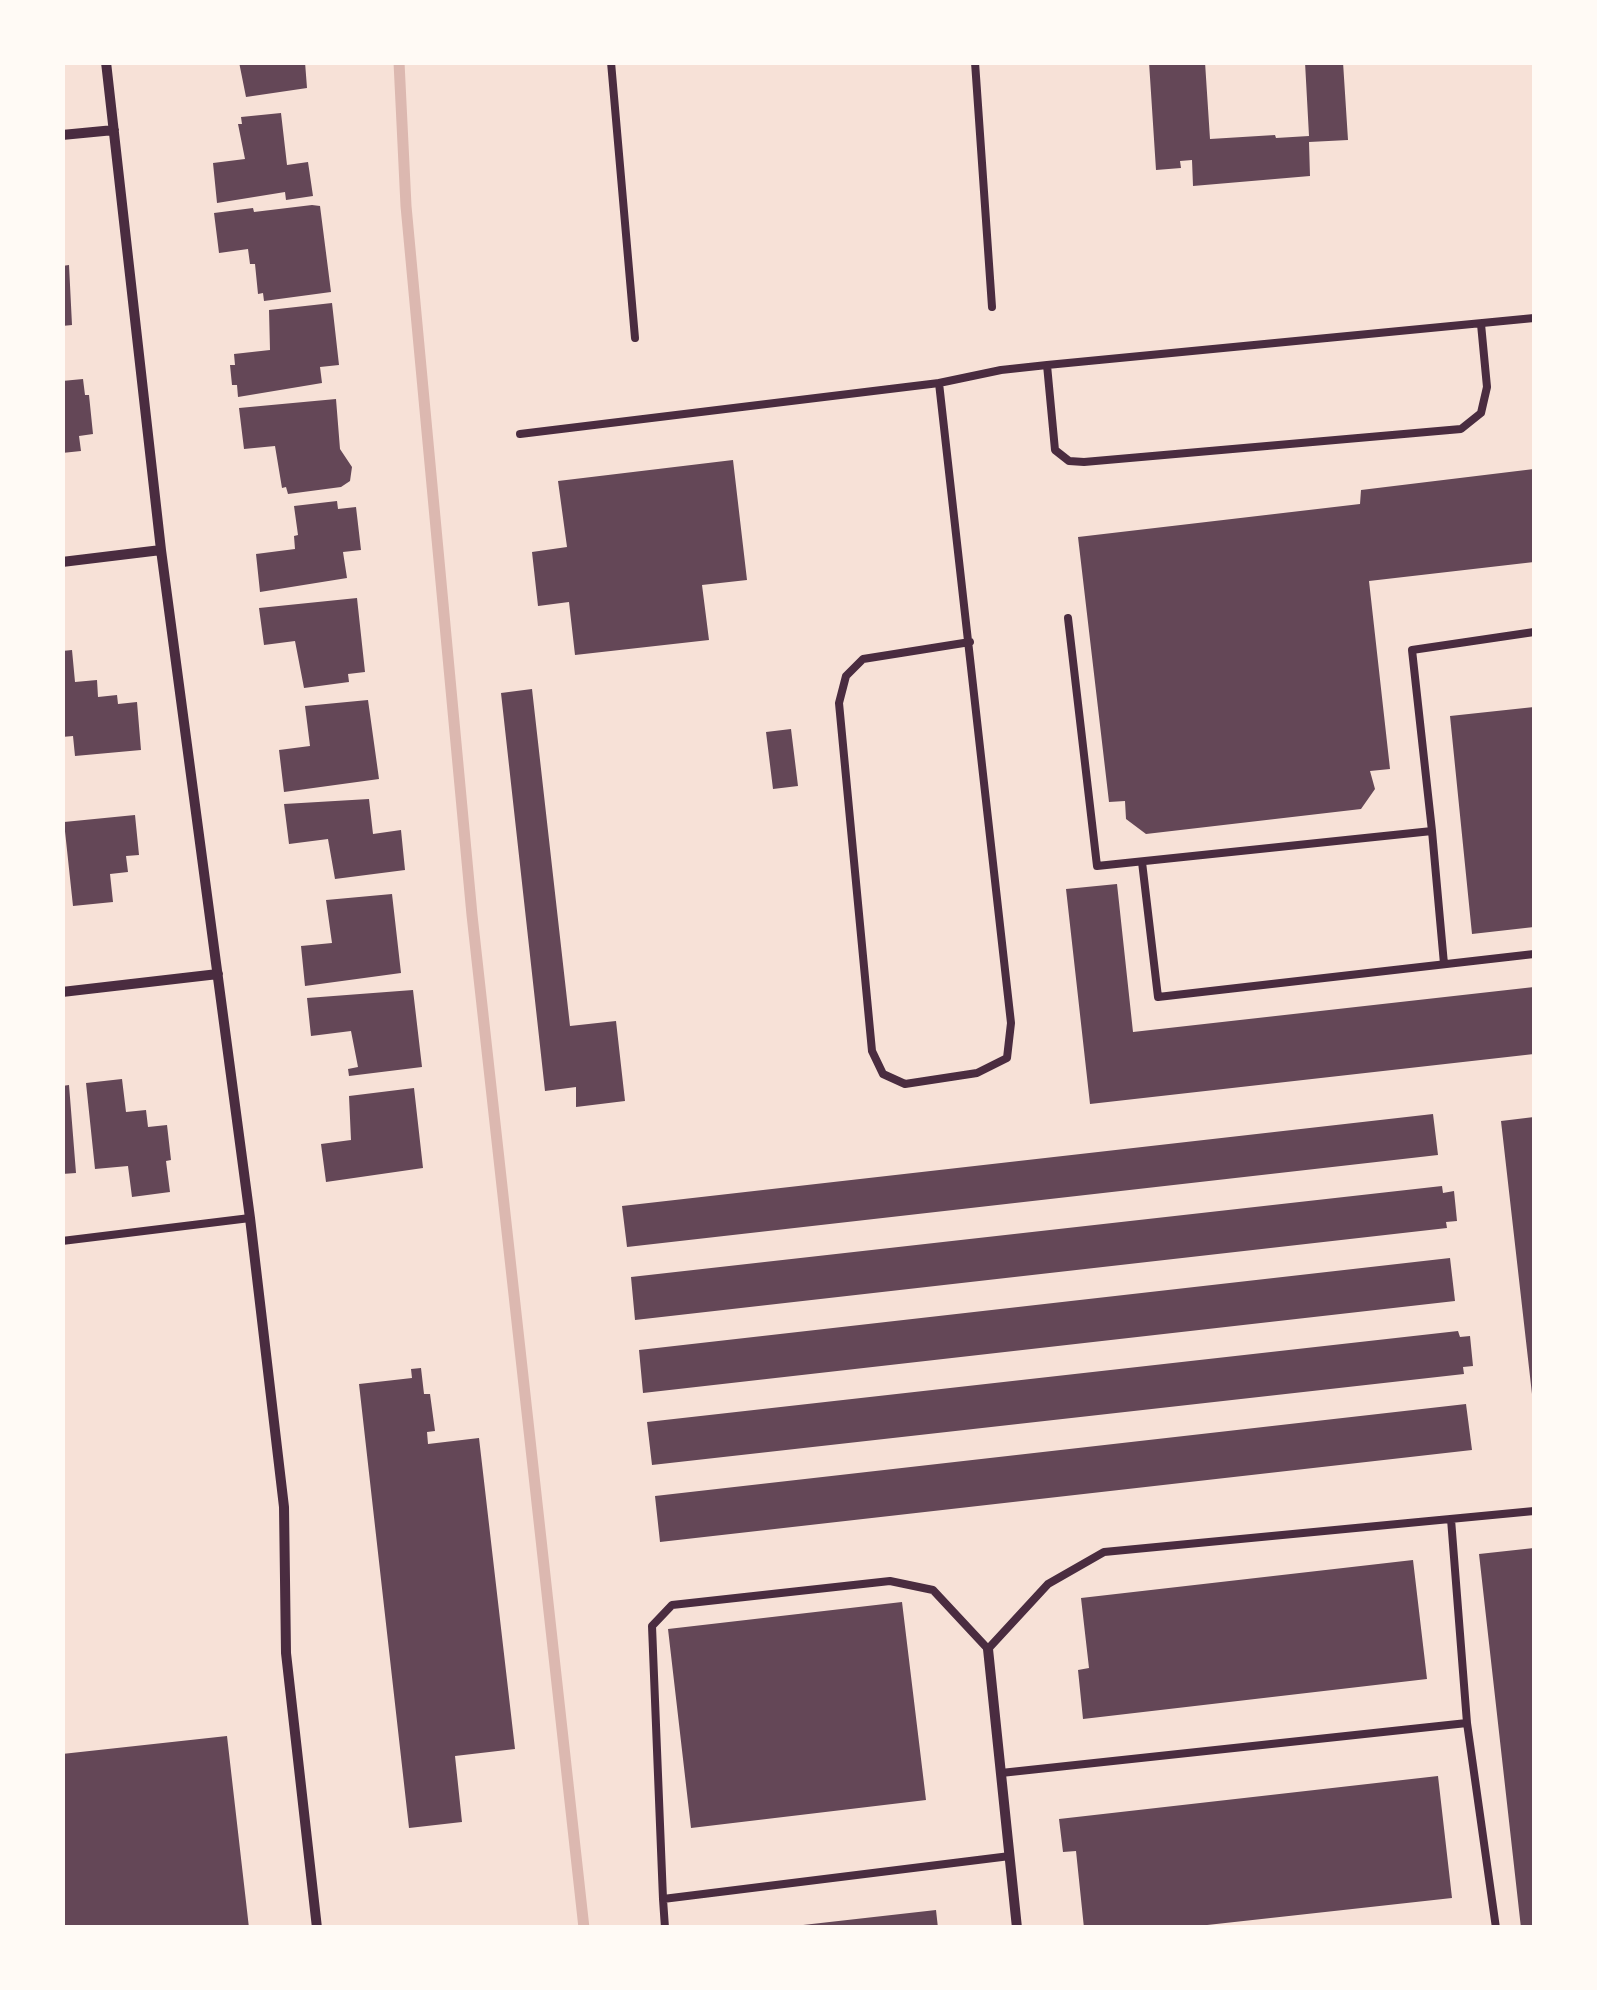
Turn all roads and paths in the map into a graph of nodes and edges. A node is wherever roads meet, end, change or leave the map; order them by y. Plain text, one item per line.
1 (106, 62) edge
2 (611, 62) edge
3 (975, 62) edge
4 (114, 130) junction
5 (62, 135) edge
6 (992, 307) dead end
7 (1534, 318) edge
8 (1481, 324) junction
9 (635, 338) dead end
10 (1046, 365) junction
11 (939, 382) junction
12 (520, 434) dead end
13 (162, 550) junction
14 (62, 562) edge
15 (1068, 618) dead end
16 (1534, 632) edge
17 (970, 642) junction
18 (1432, 831) junction
19 (1142, 862) junction
20 (1534, 954) edge
21 (1444, 964) junction
22 (218, 974) junction
23 (62, 992) edge
24 (250, 1218) junction
25 (62, 1240) edge
26 (1534, 1511) edge
27 (1451, 1520) junction
28 (988, 1649) junction
29 (1467, 1724) junction
30 (1001, 1773) junction
31 (1010, 1856) junction
32 (663, 1899) junction
33 (317, 1928) edge
34 (665, 1928) edge
35 (1017, 1928) edge
36 (1496, 1928) edge

1 - 4 street
2 - 9 lane
3 - 6 lane
4 - 5 street
4 - 13 street
7 - 8 lane
8 - 10 lane
8 - 10 lane
10 - 11 lane
11 - 12 lane
11 - 17 lane
13 - 14 street
13 - 22 street
15 - 19 lane
16 - 18 lane
17 - 17 lane
18 - 19 lane
18 - 21 lane
19 - 21 lane
20 - 21 lane
22 - 23 street
22 - 24 street
24 - 25 lane
24 - 33 street
26 - 27 lane
27 - 28 lane
27 - 29 lane
28 - 30 street
28 - 32 lane
29 - 30 lane
29 - 36 lane
30 - 31 street
31 - 32 lane
31 - 35 street
32 - 34 lane

